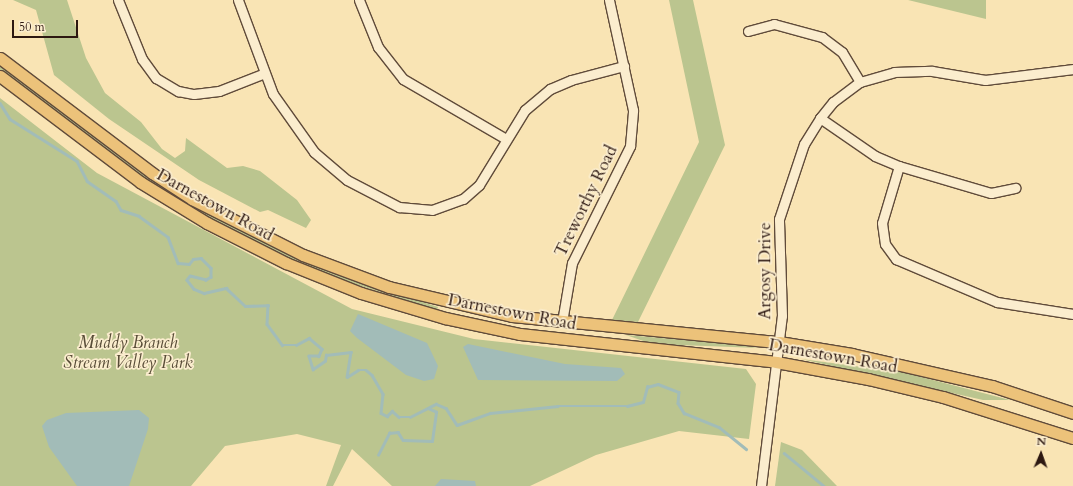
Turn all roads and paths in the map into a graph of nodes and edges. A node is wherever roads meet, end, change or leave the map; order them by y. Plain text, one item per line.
1 (118, 0) edge
2 (238, 0) edge
3 (359, 0) edge
4 (609, 0) edge
5 (748, 31) dead end
6 (0, 58) edge
7 (624, 66) junction
8 (1073, 69) edge
9 (265, 73) junction
10 (0, 76) edge
11 (860, 82) junction
12 (820, 118) junction
13 (506, 139) junction
14 (899, 166) junction
15 (1015, 188) dead end
16 (1073, 314) edge
17 (562, 322) junction
18 (779, 342) junction
19 (776, 362) junction
20 (1073, 413) edge
21 (1073, 438) edge
22 (761, 486) edge

1 - 9 street
2 - 9 street
3 - 13 street
4 - 7 street, Treworthy Road
5 - 11 street
6 - 17 main road, Darnestown Road
7 - 13 street
7 - 17 street, Treworthy Road
8 - 11 street, Argosy Drive
9 - 13 street
10 - 19 main road, Darnestown Road
11 - 12 street, Argosy Drive
12 - 14 street
12 - 18 street, Argosy Drive
14 - 15 street
14 - 16 street
17 - 18 main road, Darnestown Road
18 - 19 street, Argosy Drive
18 - 20 main road, Darnestown Road
19 - 21 main road, Darnestown Road
19 - 22 street, Argosy Drive

